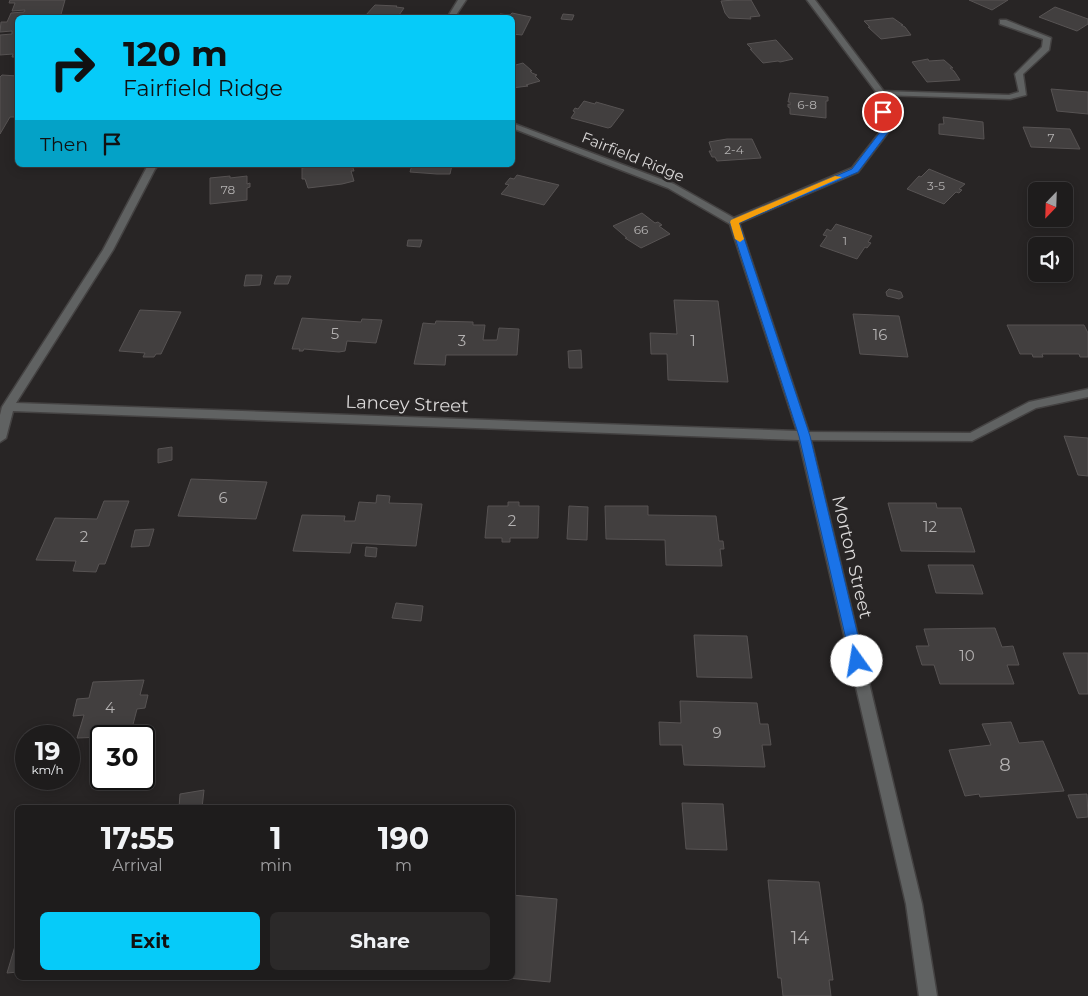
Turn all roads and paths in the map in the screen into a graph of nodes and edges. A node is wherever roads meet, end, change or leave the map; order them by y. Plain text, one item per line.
1 (462, 0) edge
2 (810, 0) edge
3 (452, 15) edge
4 (1002, 22) dead end
5 (881, 93) junction
6 (515, 126) edge
7 (151, 167) edge
8 (734, 222) junction
9 (1088, 393) edge
10 (8, 407) junction
11 (804, 436) junction
12 (0, 438) edge
13 (928, 996) edge

1 - 3 street
2 - 5 street
4 - 5 street
5 - 8 street
6 - 8 street, Fairfield Ridge
7 - 10 street
8 - 11 street, Morton Street
9 - 11 street, Lancey Street
10 - 11 street, Lancey Street
10 - 12 street
11 - 13 street, Morton Street

